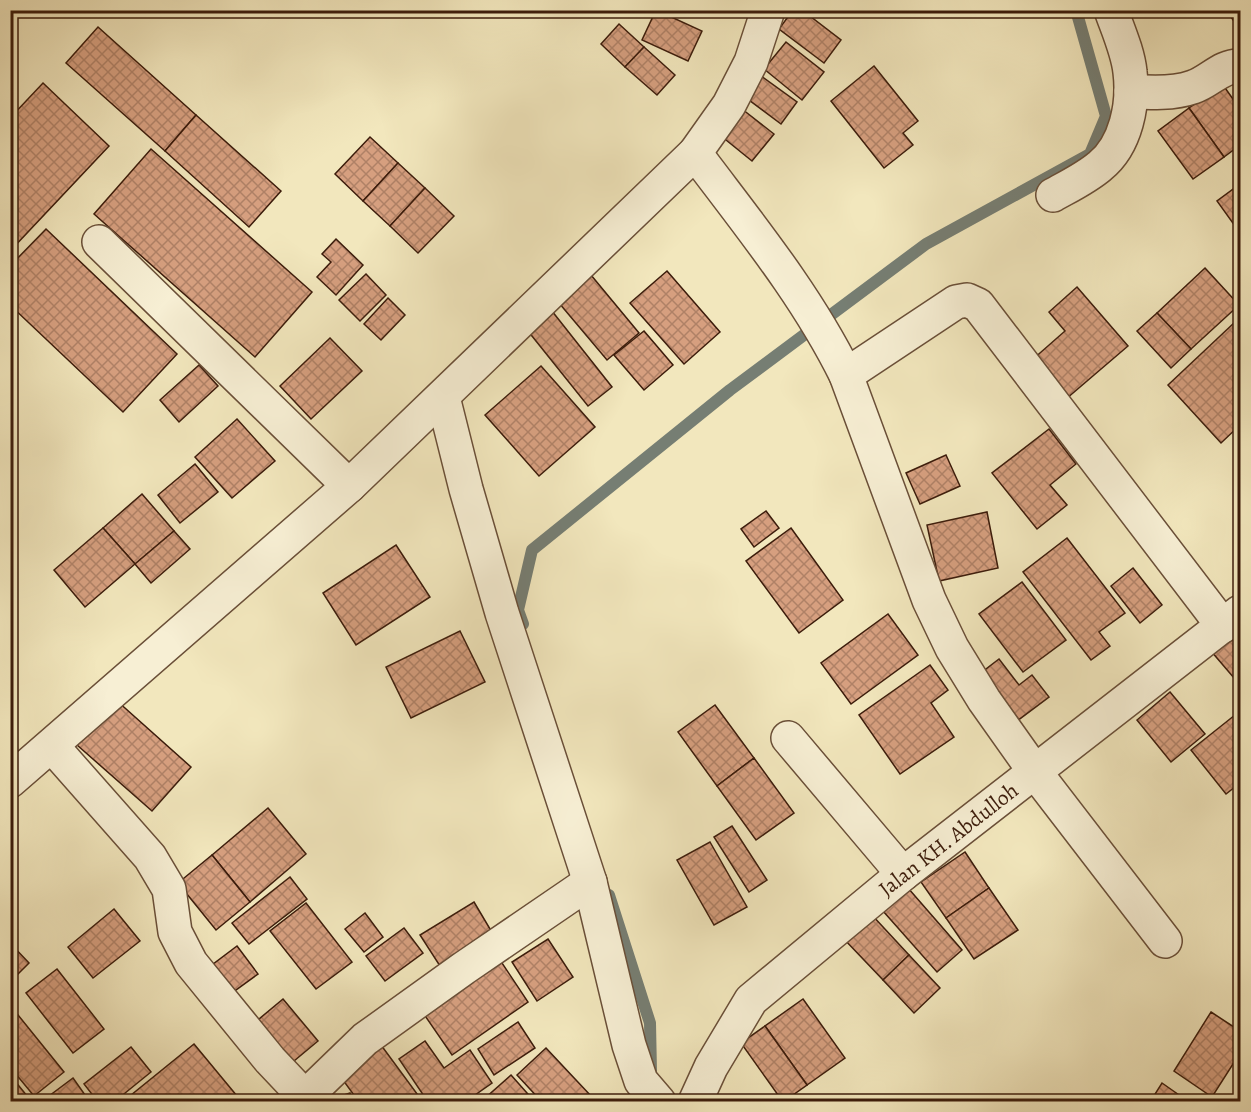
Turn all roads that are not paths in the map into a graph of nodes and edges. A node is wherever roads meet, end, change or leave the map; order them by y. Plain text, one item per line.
1 (768, 10) edge
2 (1111, 10) edge
3 (1240, 66) edge
4 (1131, 91) junction
5 (695, 153) junction
6 (1053, 195) dead end
7 (99, 242) dead end
8 (839, 361) junction
9 (443, 397) junction
10 (349, 486) junction
11 (1232, 619) edge
12 (788, 738) dead end
13 (52, 746) junction
14 (1035, 772) junction
15 (10, 781) edge
16 (903, 874) junction
17 (590, 882) junction
18 (1165, 941) dead end
19 (650, 1091) edge
20 (303, 1099) edge
21 (695, 1101) edge

1 - 5 street
2 - 4 street
3 - 4 street
4 - 6 street
5 - 8 street
5 - 9 street
7 - 10 street
8 - 11 street
8 - 14 street
9 - 10 street
9 - 17 street
10 - 13 street
11 - 14 street, Jalan KH. Abdulloh
12 - 16 street
13 - 15 street
13 - 20 street
14 - 16 street, Jalan KH. Abdulloh
14 - 18 street
16 - 21 street, Jalan KH. Abdulloh
17 - 19 street
17 - 20 street

